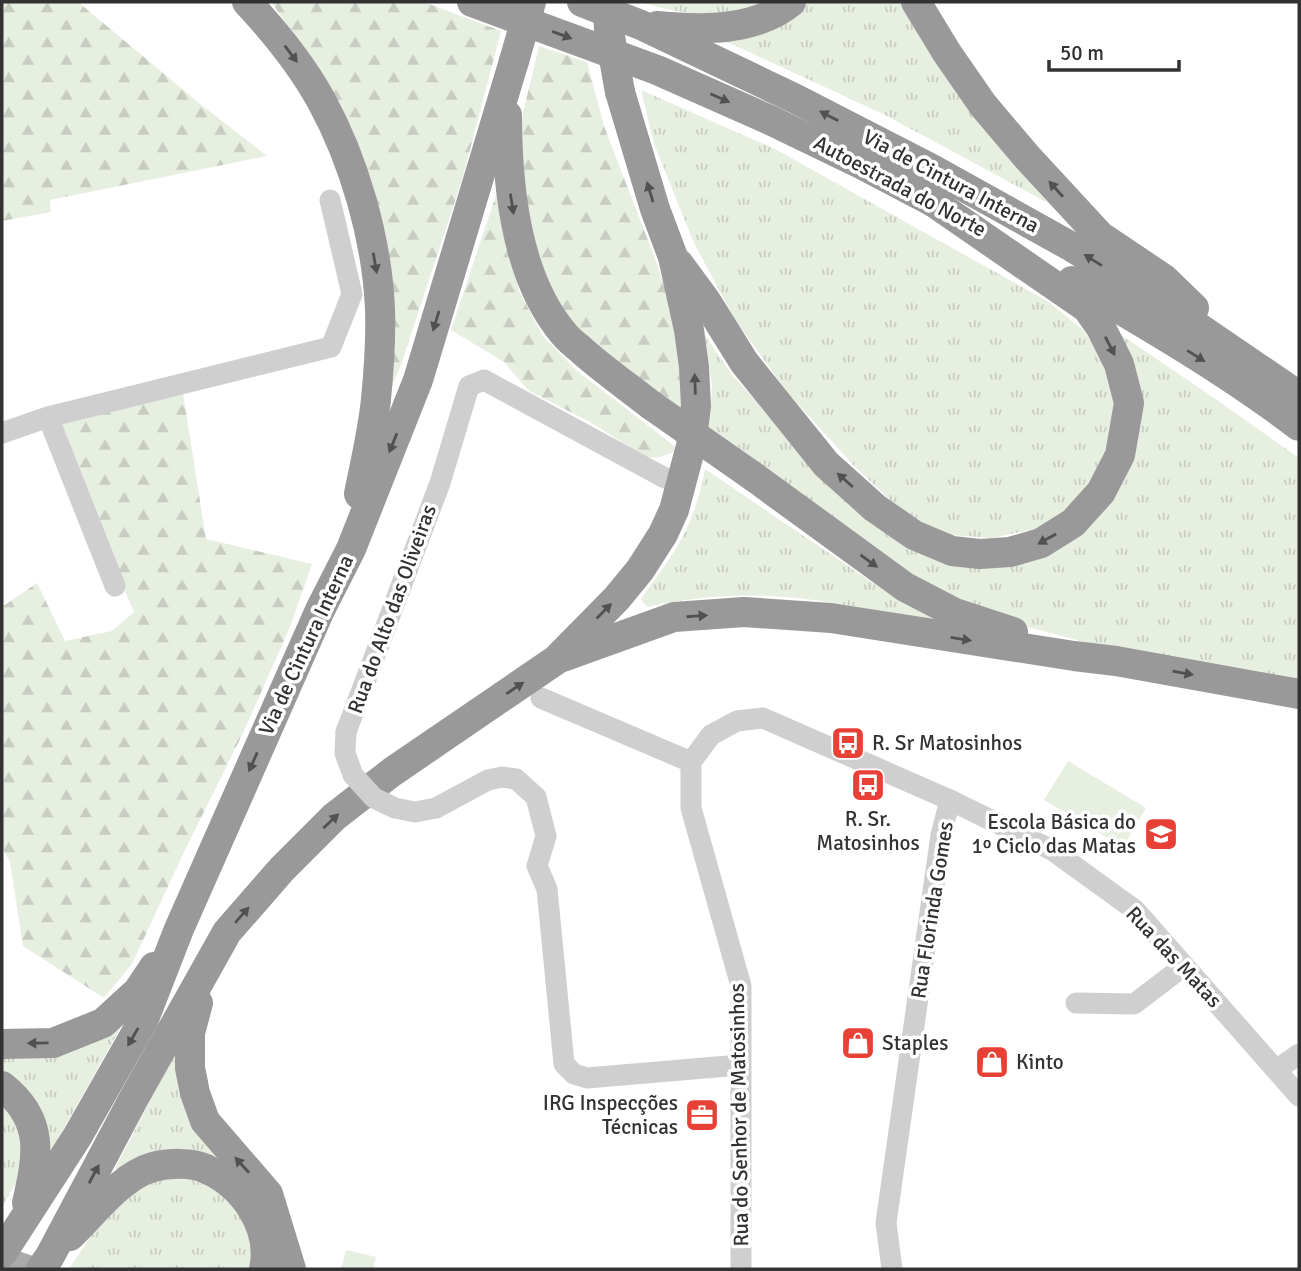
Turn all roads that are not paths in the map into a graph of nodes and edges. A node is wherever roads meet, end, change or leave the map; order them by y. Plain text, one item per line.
1 (247, 2) edge
2 (472, 2) edge
3 (531, 2) edge
4 (582, 2) edge
5 (608, 2) edge
6 (790, 2) edge
7 (916, 2) edge
8 (641, 24) junction
9 (511, 72) junction
10 (926, 197) junction
11 (330, 200) dead end
12 (673, 257) junction
13 (1253, 363) junction
14 (1299, 396) edge
15 (48, 418) junction
16 (1299, 426) edge
17 (2, 433) edge
18 (665, 478) dead end
19 (115, 586) dead end
20 (320, 610) junction
21 (556, 660) junction
22 (1116, 661) junction
23 (1299, 694) edge
24 (541, 698) dead end
25 (691, 762) junction
26 (950, 800) junction
27 (179, 929) junction
28 (208, 965) junction
29 (1184, 965) junction
30 (1076, 1003) dead end
31 (2, 1044) edge
32 (1299, 1054) edge
33 (740, 1065) junction
34 (1276, 1069) junction
35 (2, 1086) edge
36 (1299, 1096) edge
37 (21, 1225) junction
38 (2, 1253) edge
39 (2, 1259) edge
40 (41, 1265) edge
41 (264, 1269) edge
42 (291, 1269) edge
43 (741, 1269) edge
44 (892, 1269) edge

1 -> 20 highway
2 -> 10 highway, Autoestrada do Norte
3 - 9 highway, Via de Cintura Interna, bridge
4 - 8 highway, Via de Cintura Interna
12 -> 5 highway, bridge
6 - 8 highway
13 -> 7 highway
13 -> 8 highway, Via de Cintura Interna
9 -> 20 highway, Via de Cintura Interna
9 -> 22 highway, bridge
10 -> 12 highway
10 -> 16 highway, Autoestrada do Norte
11 - 15 street
21 -> 12 highway
13 - 14 highway, Via de Cintura Interna
15 - 17 street
15 - 19 street
18 - 33 street, Rua do Alto das Oliveiras, bridge
20 -> 27 highway, Via de Cintura Interna
21 -> 22 highway
28 -> 21 highway
22 -> 23 highway
24 - 25 street
25 - 26 street, Rua das Matas
25 - 33 street, Rua do Senhor de Matosinhos
26 - 29 street, Rua das Matas
26 - 44 street, Rua Florinda Gomes
27 -> 31 highway
27 -> 37 highway, Via de Cintura Interna
40 -> 28 highway
42 -> 28 highway
29 - 30 street
29 - 34 street, Rua das Matas
32 - 34 street
33 - 43 street, Rua do Senhor de Matosinhos
34 - 36 street, Rua das Matas
35 - 37 highway
37 - 38 highway, Via de Cintura Interna
39 - 40 main road
40 - 41 highway

